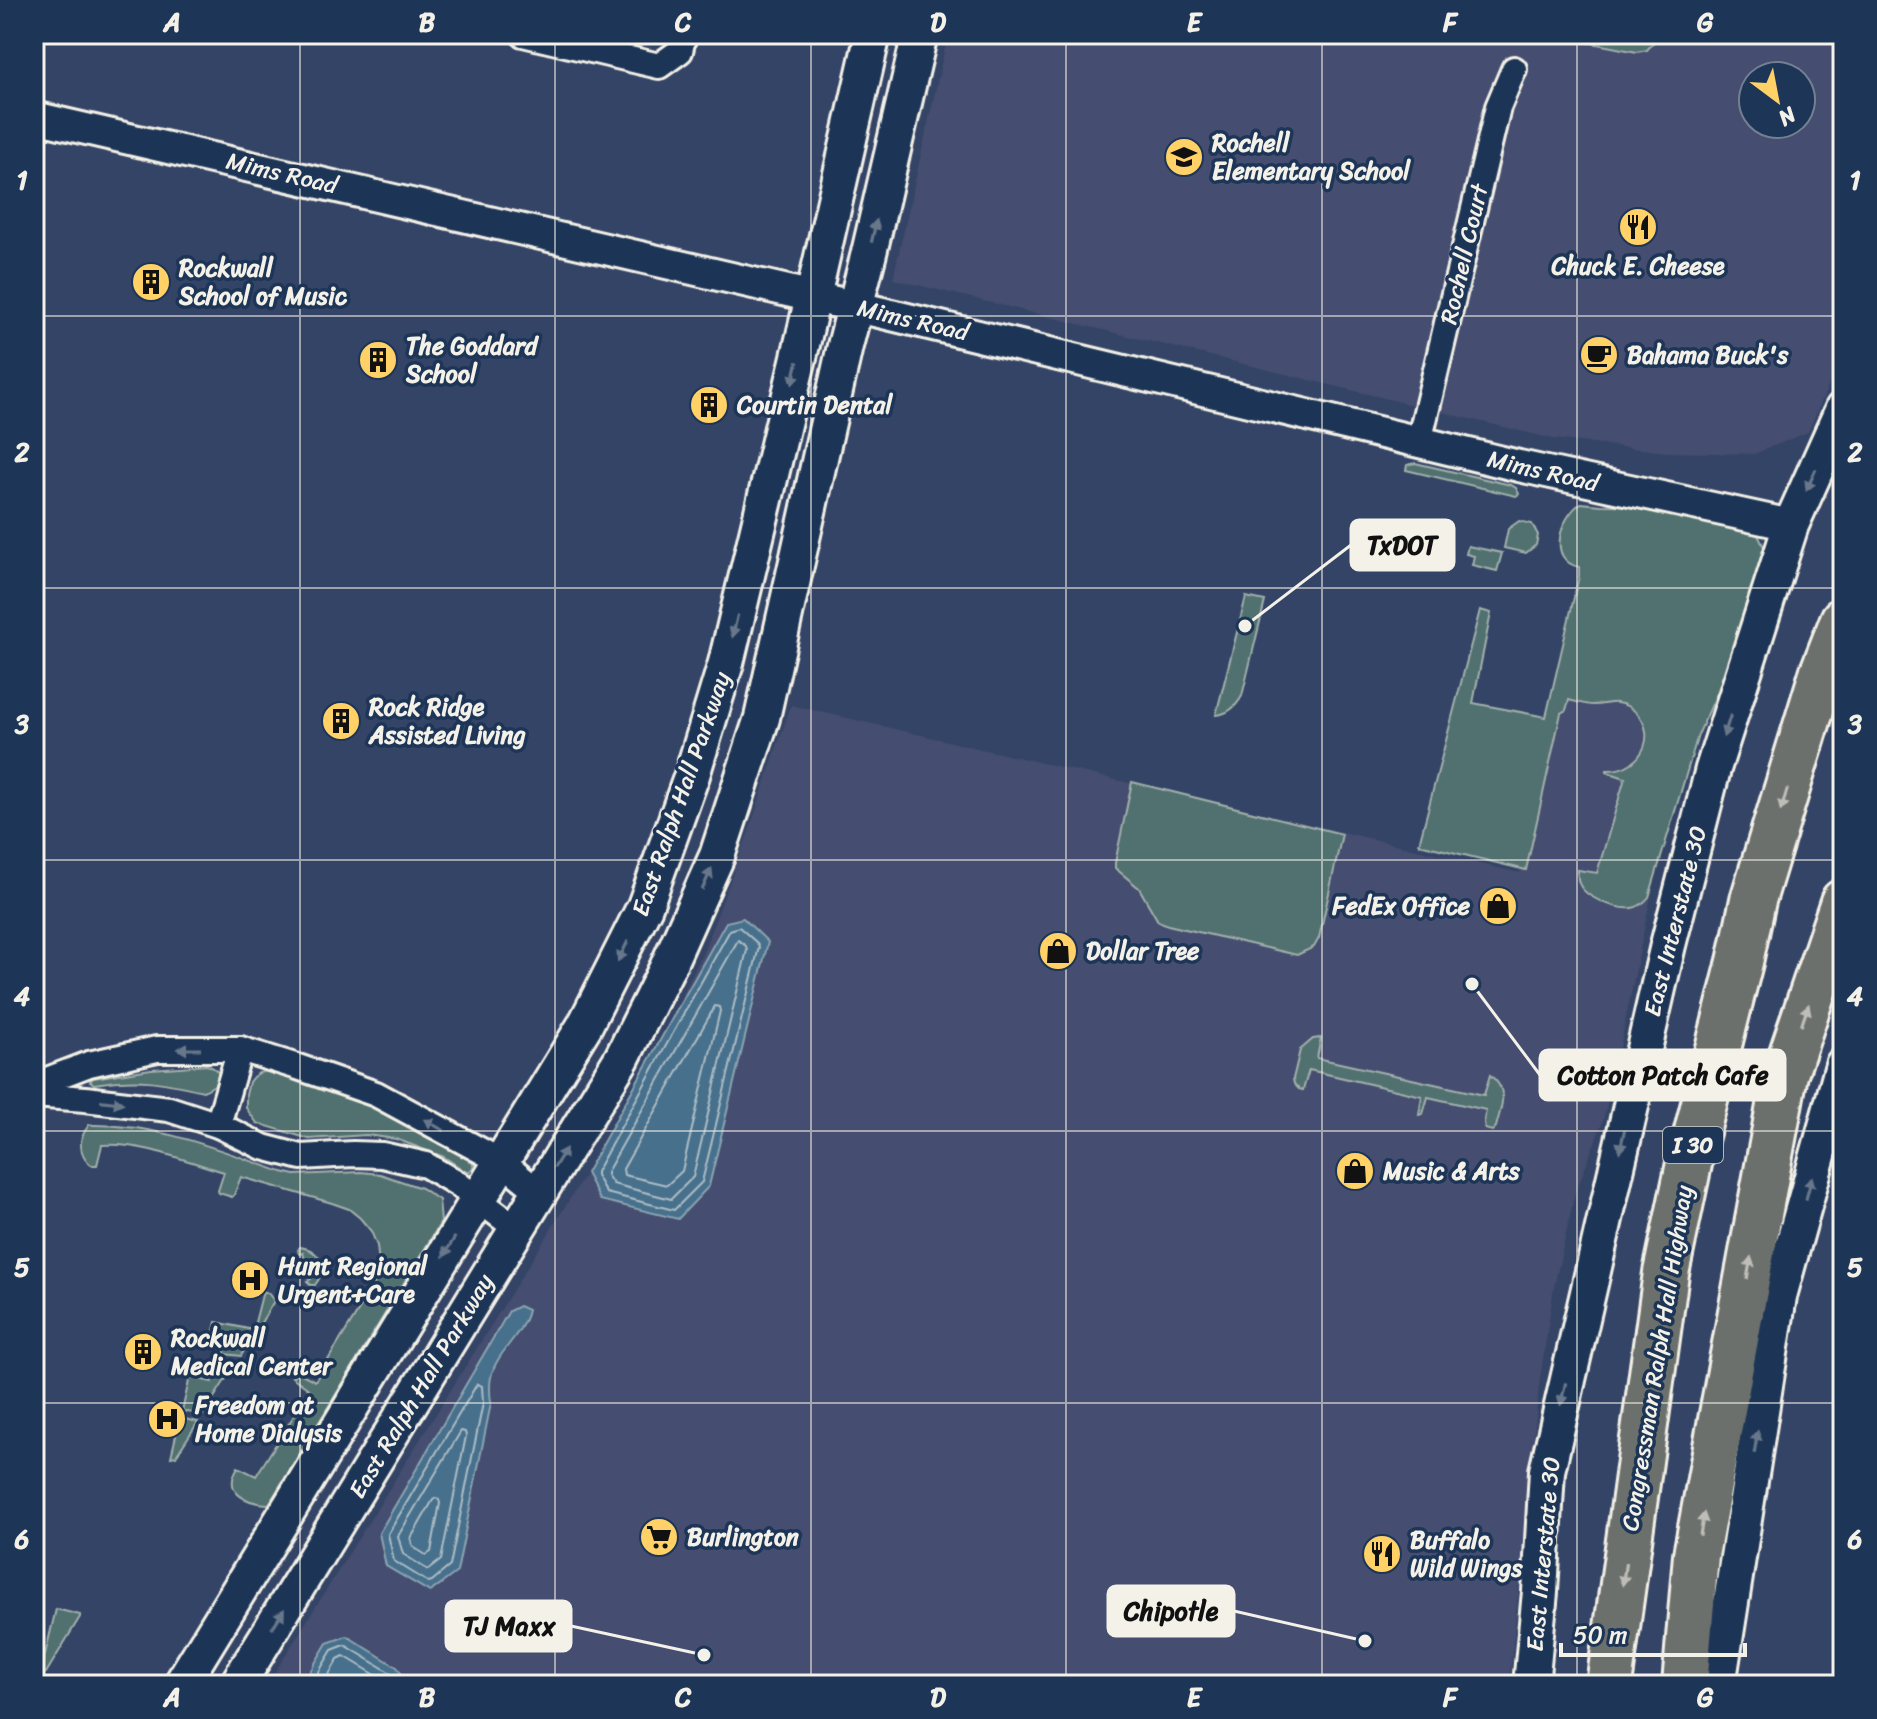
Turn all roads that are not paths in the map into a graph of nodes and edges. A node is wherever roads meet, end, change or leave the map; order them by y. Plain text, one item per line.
1 (523, 34) edge
2 (684, 34) edge
3 (873, 34) edge
4 (920, 34) edge
5 (1514, 69) dead end
6 (34, 117) edge
7 (812, 297) junction
8 (855, 307) junction
9 (1843, 409) edge
10 (1419, 442) junction
11 (1791, 525) junction
12 (1843, 620) edge
13 (1843, 902) edge
14 (240, 1049) junction
15 (1843, 1065) edge
16 (34, 1085) edge
17 (34, 1095) edge
18 (218, 1125) junction
19 (502, 1162) junction
20 (539, 1192) junction
21 (478, 1200) junction
22 (517, 1229) junction
23 (181, 1685) edge
24 (237, 1685) edge
25 (1531, 1685) edge
26 (1609, 1685) edge
27 (1685, 1685) edge
28 (1718, 1685) edge

1 - 2 street
3 - 7 main road, East Ralph Hall Parkway
8 -> 4 main road, East Ralph Hall Parkway
5 - 10 street, Rochell Court
6 - 7 street, Mims Road
7 - 8 street, Mims Road
7 -> 19 main road, East Ralph Hall Parkway
8 - 10 street, Mims Road
20 -> 8 main road, East Ralph Hall Parkway
9 -> 11 main road, East Interstate 30
10 - 11 street, Mims Road
11 -> 25 main road, East Interstate 30
12 -> 26 highway, Congressman Ralph Hall Highway / I 30
27 -> 13 highway
14 -> 16 street
14 - 18 street
19 -> 14 street
28 -> 15 main road
17 -> 18 street
18 - 21 street
19 - 20 street
19 - 21 main road, East Ralph Hall Parkway
20 - 22 main road, East Ralph Hall Parkway
21 - 22 street
21 -> 23 main road, East Ralph Hall Parkway
24 -> 22 main road, East Ralph Hall Parkway

